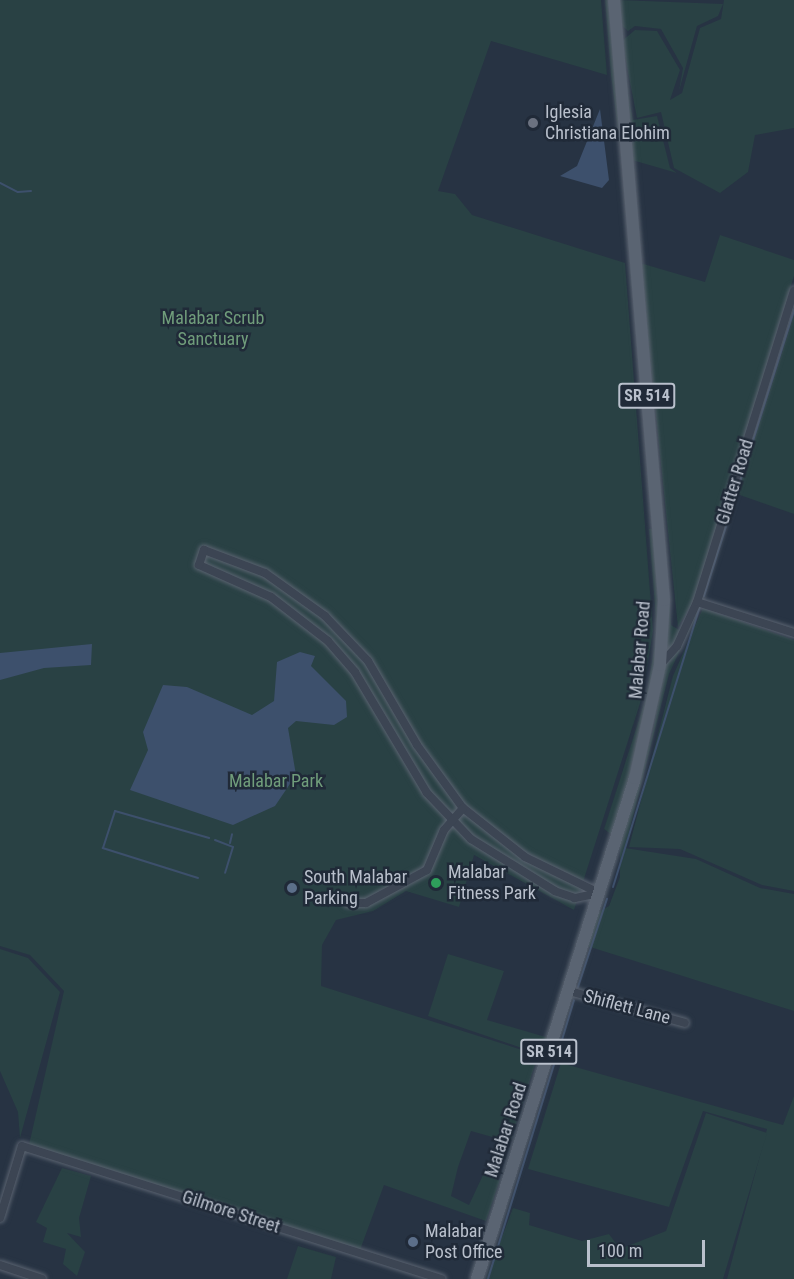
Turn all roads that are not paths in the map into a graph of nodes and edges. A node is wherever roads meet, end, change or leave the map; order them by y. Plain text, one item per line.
1 (614, 0) edge
2 (794, 291) edge
3 (698, 602) junction
4 (342, 632) junction
5 (794, 633) edge
6 (328, 641) junction
7 (660, 665) junction
8 (409, 731) junction
9 (394, 741) junction
10 (463, 808) junction
11 (452, 819) junction
12 (599, 893) junction
13 (348, 903) dead end
14 (569, 991) junction
15 (685, 1023) dead end
16 (0, 1218) edge
17 (0, 1265) edge
18 (42, 1279) edge
19 (441, 1279) edge
20 (477, 1279) edge

1 - 7 main road, Malabar Road / SR 514
2 - 3 street, Glatter Road
3 - 5 street
3 - 7 street, Glatter Road
4 - 6 street
4 - 6 street
4 - 8 street
6 - 9 street
7 - 12 main road, Malabar Road / SR 514
8 - 9 street
8 - 10 street
9 - 11 street
10 - 11 street
10 - 12 street
11 - 12 street
11 - 13 street
12 - 14 main road, Malabar Road / SR 514
14 - 15 street, Shiflett Lane
14 - 20 main road, Malabar Road / SR 514
16 - 19 street, Gilmore Street
17 - 18 street

